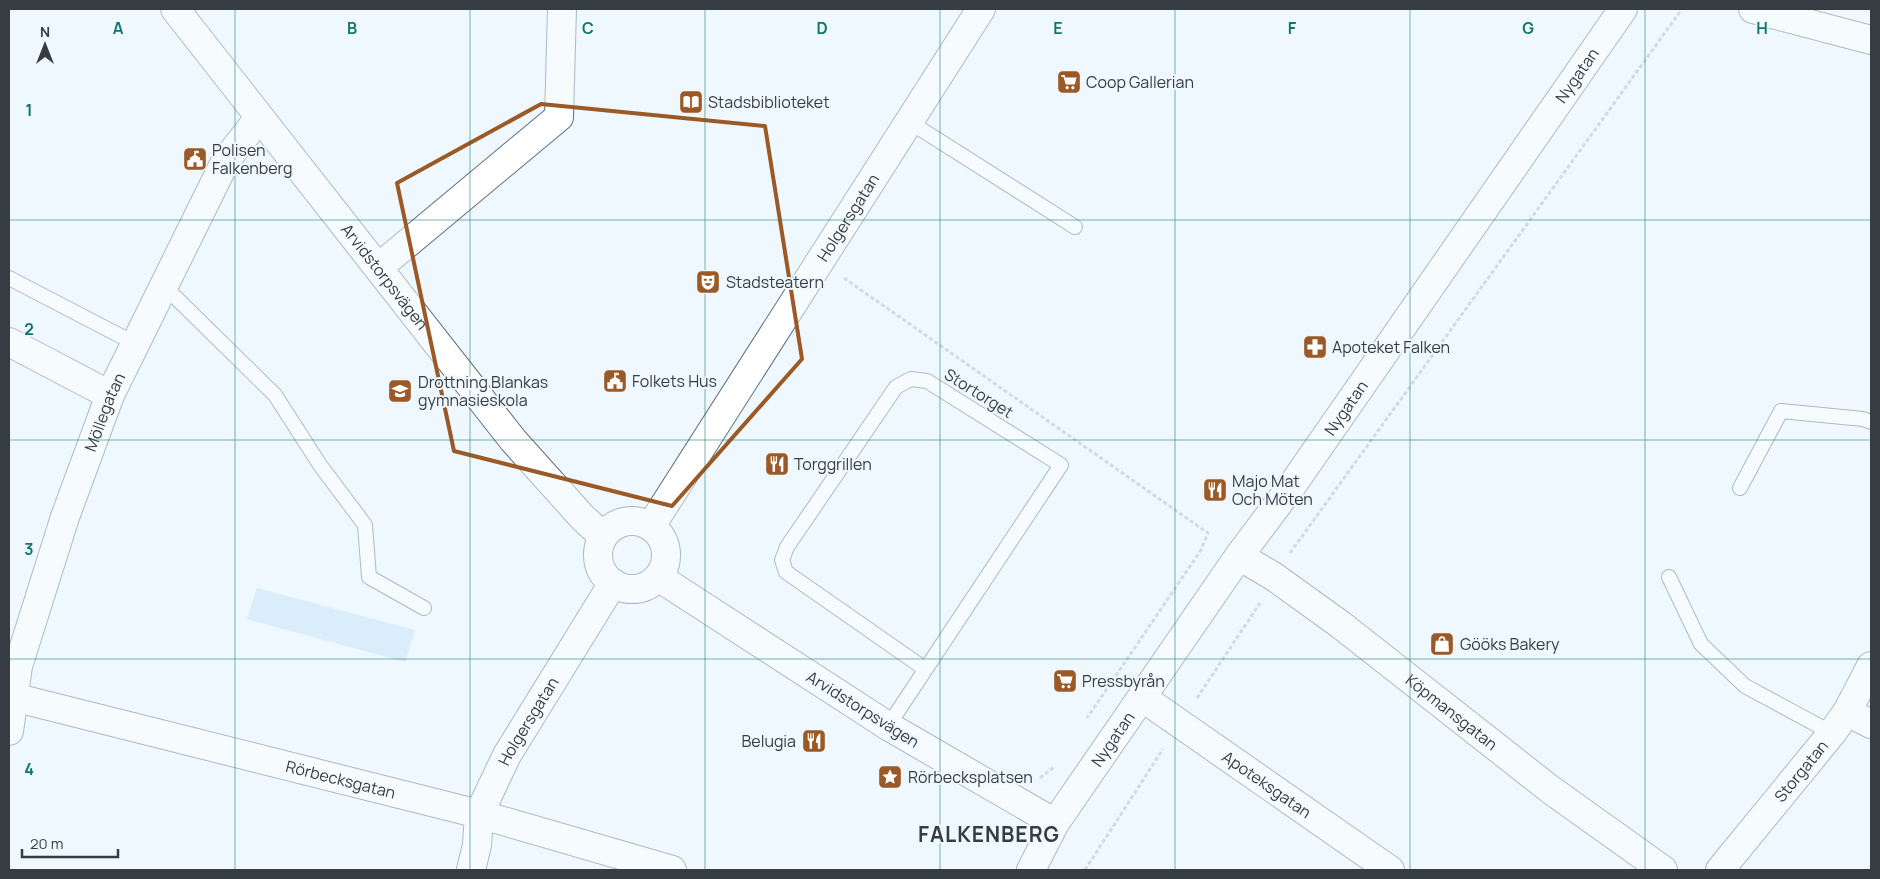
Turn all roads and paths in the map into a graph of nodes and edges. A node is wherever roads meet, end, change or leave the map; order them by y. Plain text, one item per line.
1 (175, 9) edge
2 (562, 9) edge
3 (981, 9) edge
4 (1622, 9) edge
5 (1682, 9) edge
6 (1753, 9) edge
7 (1871, 40) edge
8 (259, 118) junction
9 (908, 121) junction
10 (1075, 227) dead end
11 (379, 267) junction
12 (847, 271) dead end
13 (9, 278) edge
14 (164, 286) junction
15 (9, 342) edge
16 (136, 344) junction
17 (110, 395) junction
18 (1871, 422) edge
19 (1740, 488) dead end
20 (650, 526) junction
21 (603, 536) junction
22 (1238, 556) junction
23 (1274, 576) junction
24 (658, 577) junction
25 (1669, 577) dead end
26 (613, 583) junction
27 (424, 608) dead end
28 (1871, 666) edge
29 (926, 669) junction
30 (12, 696) edge
31 (1143, 698) junction
32 (1086, 720) dead end
33 (1840, 722) junction
34 (1871, 724) edge
35 (888, 726) junction
36 (9, 731) edge
37 (1058, 761) dead end
38 (1036, 780) dead end
39 (479, 814) junction
40 (1061, 814) junction
41 (471, 870) edge
42 (672, 870) edge
43 (1031, 870) edge
44 (1390, 870) edge
45 (1663, 870) edge
46 (1720, 870) edge

1 - 8 street, Arvidstorpsvägen
2 - 11 street
3 - 9 street, Holgersgatan
4 - 22 street, Nygatan
5 - 23 path
6 - 7 street
8 - 11 street, Arvidstorpsvägen
8 - 14 street, Möllegatan
9 - 10 lane
9 - 20 street, Holgersgatan
11 - 21 street, Arvidstorpsvägen
12 - 32 path
13 - 16 lane
14 - 16 street, Möllegatan
14 - 27 lane
15 - 17 street
16 - 17 street, Möllegatan
17 - 30 street, Möllegatan
18 - 19 lane
20 - 21 street
20 - 24 street
21 - 26 street
22 - 23 street, Köpmansgatan
22 - 31 street, Nygatan
23 - 45 street, Köpmansgatan
24 - 26 street
24 - 35 street, Arvidstorpsvägen
25 - 33 lane
26 - 39 street, Holgersgatan
28 - 33 street, Storgatan
29 - 29 lane, Stortorget
29 - 35 lane, Stortorget
30 - 36 street, Möllegatan
30 - 39 street, Rörbecksgatan
31 - 40 street, Nygatan
31 - 44 street, Apoteksgatan
33 - 34 street
33 - 46 street, Storgatan
35 - 40 street, Arvidstorpsvägen
37 - 38 path
39 - 41 street, Holgersgatan
39 - 42 street, Rörbecksgatan
40 - 43 street, Nygatan

